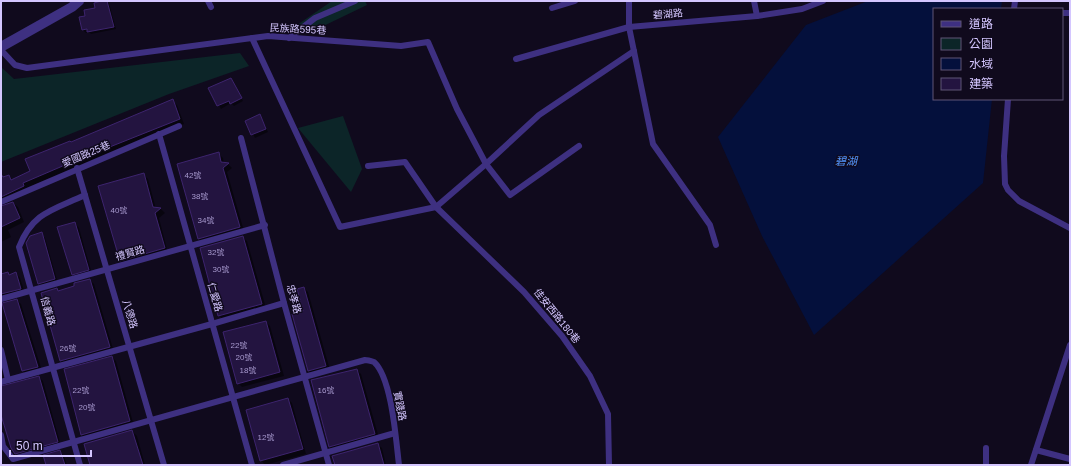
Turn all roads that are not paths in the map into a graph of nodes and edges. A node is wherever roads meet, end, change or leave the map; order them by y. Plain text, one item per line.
1 (79, 1) edge
2 (208, 1) edge
3 (355, 1) edge
4 (575, 1) edge
5 (629, 1) edge
6 (754, 1) edge
7 (823, 1) edge
8 (211, 7) dead end
9 (552, 8) dead end
10 (757, 16) junction
11 (629, 27) junction
12 (252, 38) junction
13 (289, 38) junction
14 (1, 47) edge
15 (1, 50) edge
16 (634, 51) junction
17 (516, 59) dead end
18 (1008, 100) edge
19 (179, 126) dead end
20 (159, 134) junction
21 (241, 138) dead end
22 (579, 146) dead end
23 (486, 164) junction
24 (368, 166) dead end
25 (77, 168) junction
26 (85, 195) junction
27 (1, 202) edge
28 (436, 208) junction
29 (265, 225) junction
30 (1070, 228) edge
31 (716, 245) dead end
32 (190, 247) junction
33 (107, 270) junction
34 (32, 291) junction
35 (1, 299) edge
36 (284, 303) junction
37 (212, 324) junction
38 (1070, 345) edge
39 (130, 346) junction
40 (1, 350) edge
41 (53, 368) junction
42 (1062, 369) junction
43 (1070, 371) edge
44 (305, 376) junction
45 (8, 380) junction
46 (1, 382) edge
47 (233, 397) junction
48 (152, 419) junction
49 (394, 433) junction
50 (1, 435) edge
51 (74, 441) junction
52 (986, 448) dead end
53 (1036, 450) junction
54 (326, 453) junction
55 (1070, 459) edge
56 (80, 465) edge
57 (164, 465) edge
58 (252, 465) edge
59 (283, 465) edge
60 (330, 465) edge
61 (399, 465) edge
62 (609, 465) edge
63 (986, 465) edge
64 (1031, 465) edge

1 - 14 street
2 - 8 lane
3 - 13 lane
4 - 9 lane
5 - 11 lane
6 - 10 lane
7 - 10 lane, 碧湖路
10 - 11 lane, 碧湖路
11 - 16 lane
11 - 17 lane, 碧湖路
12 - 13 lane, 民族路595巷
12 - 15 lane, 民族路595巷
12 - 28 lane
13 - 23 lane, 民族路595巷
16 - 23 lane
16 - 31 lane
18 - 30 lane
19 - 20 lane, 愛國路25巷
20 - 25 lane, 愛國路25巷
20 - 32 lane, 仁愛路
21 - 29 lane, 忠孝路
22 - 23 lane, 民族路595巷
23 - 28 lane
24 - 28 lane, 佳安西路180巷
25 - 26 lane, 八德路
25 - 27 lane, 愛國路25巷
26 - 33 lane, 八德路
26 - 34 lane, 信義路
28 - 62 lane, 佳安西路180巷
29 - 32 lane, 禮賢路
29 - 36 lane, 忠孝路
32 - 33 lane, 禮賢路
32 - 37 lane, 仁愛路
33 - 34 lane, 禮賢路
33 - 39 lane, 八德路
34 - 35 lane, 禮賢路
34 - 41 lane, 信義路
36 - 37 lane
36 - 44 lane, 忠孝路
37 - 39 lane
37 - 47 lane, 仁愛路
38 - 42 lane
39 - 41 lane
39 - 48 lane, 八德路
40 - 45 lane
41 - 45 lane
41 - 51 lane, 信義路
42 - 43 lane
42 - 53 lane
44 - 47 lane
44 - 49 lane, 實踐路
44 - 54 lane, 忠孝路
45 - 46 lane
47 - 48 lane
47 - 58 lane, 仁愛路
48 - 51 lane
48 - 57 lane, 八德路
49 - 54 lane
49 - 61 lane, 實踐路
50 - 51 lane
51 - 56 lane, 信義路
52 - 63 lane
53 - 55 lane
53 - 64 lane
54 - 59 lane
54 - 60 lane, 忠孝路

